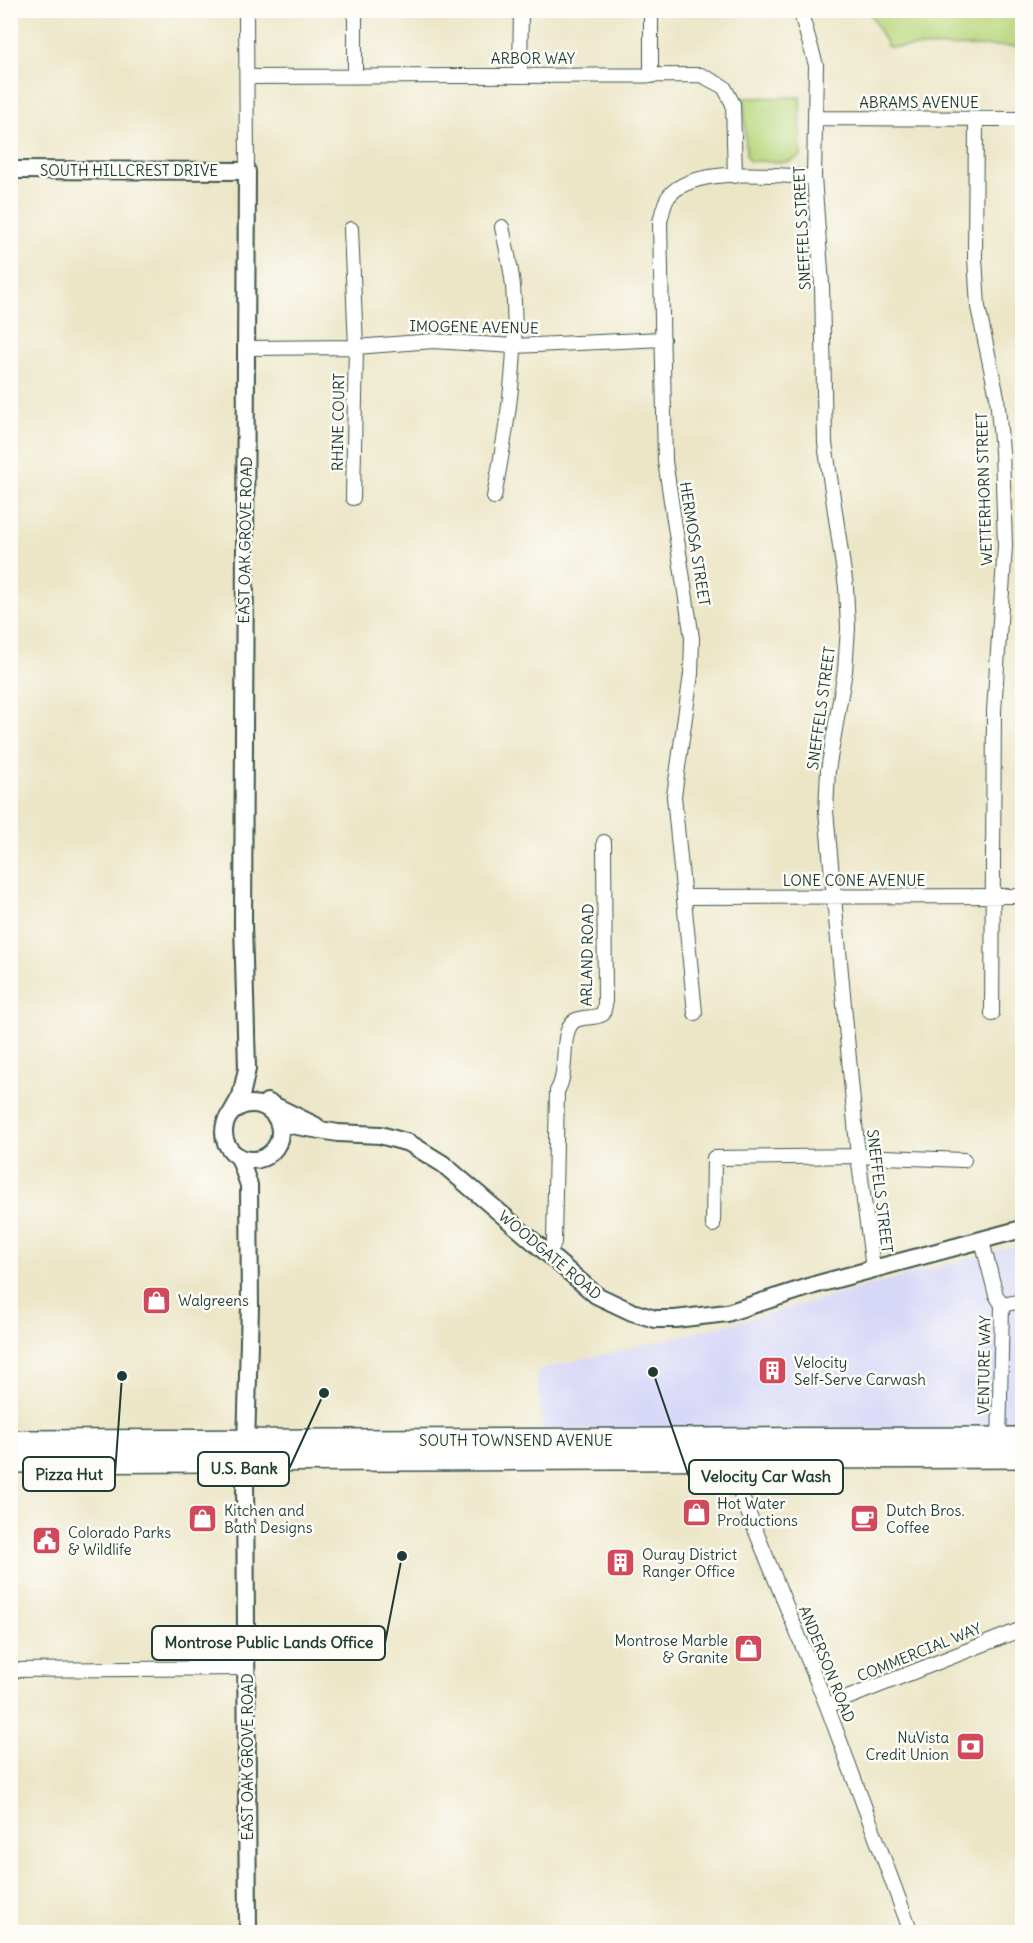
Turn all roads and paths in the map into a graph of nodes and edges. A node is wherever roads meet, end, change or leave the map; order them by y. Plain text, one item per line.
1 (246, 10) edge
2 (355, 10) edge
3 (520, 10) edge
4 (651, 10) edge
5 (800, 10) edge
6 (520, 74) junction
7 (355, 76) junction
8 (651, 76) junction
9 (247, 77) junction
10 (816, 118) junction
11 (976, 119) junction
12 (1023, 119) edge
13 (10, 170) edge
14 (247, 171) junction
15 (735, 176) junction
16 (814, 177) junction
17 (502, 226) dead end
18 (351, 229) dead end
19 (663, 339) junction
20 (514, 346) junction
21 (356, 347) junction
22 (248, 348) junction
23 (494, 497) dead end
24 (353, 498) dead end
25 (604, 842) dead end
26 (993, 896) junction
27 (1023, 896) edge
28 (685, 897) junction
29 (834, 897) junction
30 (696, 1013) dead end
31 (992, 1014) dead end
32 (248, 1069) junction
33 (258, 1100) junction
34 (232, 1112) junction
35 (279, 1123) junction
36 (330, 1131) junction
37 (278, 1142) junction
38 (858, 1156) junction
39 (239, 1157) junction
40 (263, 1158) junction
41 (963, 1160) dead end
42 (249, 1185) junction
43 (713, 1225) dead end
44 (1023, 1229) edge
45 (982, 1241) junction
46 (550, 1255) junction
47 (873, 1268) junction
48 (1023, 1301) edge
49 (1002, 1305) junction
50 (1023, 1438) edge
51 (10, 1441) edge
52 (999, 1447) junction
53 (736, 1449) junction
54 (247, 1450) junction
55 (1023, 1457) edge
56 (10, 1462) edge
57 (1023, 1629) edge
58 (246, 1668) junction
59 (10, 1670) edge
60 (827, 1706) junction
61 (248, 1932) edge
62 (911, 1932) edge

1 - 9 street, EAST OAK GROVE ROAD
2 - 7 street
3 - 6 street
4 - 8 street
5 - 10 street, SNEFFELS STREET
6 - 7 street, ARBOR WAY
6 - 8 street, ARBOR WAY
7 - 9 street, ARBOR WAY
8 - 15 street, ARBOR WAY
9 - 14 street, EAST OAK GROVE ROAD
10 - 11 street, ABRAMS AVENUE
10 - 16 street, SNEFFELS STREET
11 - 12 street, ABRAMS AVENUE
11 - 26 street, WETTERHORN STREET
13 - 14 street, SOUTH HILLCREST DRIVE
14 - 22 street, EAST OAK GROVE ROAD
15 - 16 street
15 - 19 street, HERMOSA STREET
16 - 29 street, SNEFFELS STREET
17 - 20 street
18 - 21 street, RHINE COURT
19 - 20 street, IMOGENE AVENUE
19 - 28 street, HERMOSA STREET
20 - 21 street, IMOGENE AVENUE
20 - 23 street
21 - 22 street, IMOGENE AVENUE
21 - 24 street, RHINE COURT
22 - 32 street, EAST OAK GROVE ROAD
25 - 46 street, ARLAND ROAD
26 - 27 street, LONE CONE AVENUE
26 - 29 street, LONE CONE AVENUE
26 - 31 street, WETTERHORN STREET
28 - 29 street, LONE CONE AVENUE
28 - 30 street, HERMOSA STREET
29 - 38 street, SNEFFELS STREET
32 - 33 street, EAST OAK GROVE ROAD
32 - 34 street, EAST OAK GROVE ROAD
33 - 34 street
33 - 35 street
33 - 36 street, WOODGATE ROAD
34 - 39 street
35 - 36 street, WOODGATE ROAD
35 - 37 street
36 - 37 street, WOODGATE ROAD
36 - 46 street, WOODGATE ROAD
37 - 40 street
38 - 41 street
38 - 43 street
38 - 47 street, SNEFFELS STREET
39 - 40 street
39 - 42 street, EAST OAK GROVE ROAD
40 - 42 street, EAST OAK GROVE ROAD
42 - 54 street, EAST OAK GROVE ROAD
44 - 45 street, WOODGATE ROAD
45 - 47 street, WOODGATE ROAD
45 - 49 street, VENTURE WAY
46 - 47 street, WOODGATE ROAD
48 - 49 street
49 - 52 street, VENTURE WAY
50 - 52 highway, SOUTH TOWNSEND AVENUE
51 - 54 highway, SOUTH TOWNSEND AVENUE
52 - 53 highway, SOUTH TOWNSEND AVENUE
52 - 55 highway, SOUTH TOWNSEND AVENUE
53 - 54 highway, SOUTH TOWNSEND AVENUE
53 - 60 street, ANDERSON ROAD
54 - 56 highway, SOUTH TOWNSEND AVENUE
54 - 58 street, EAST OAK GROVE ROAD
57 - 60 street, COMMERCIAL WAY
58 - 59 street
58 - 61 street, EAST OAK GROVE ROAD
60 - 62 street, ANDERSON ROAD

